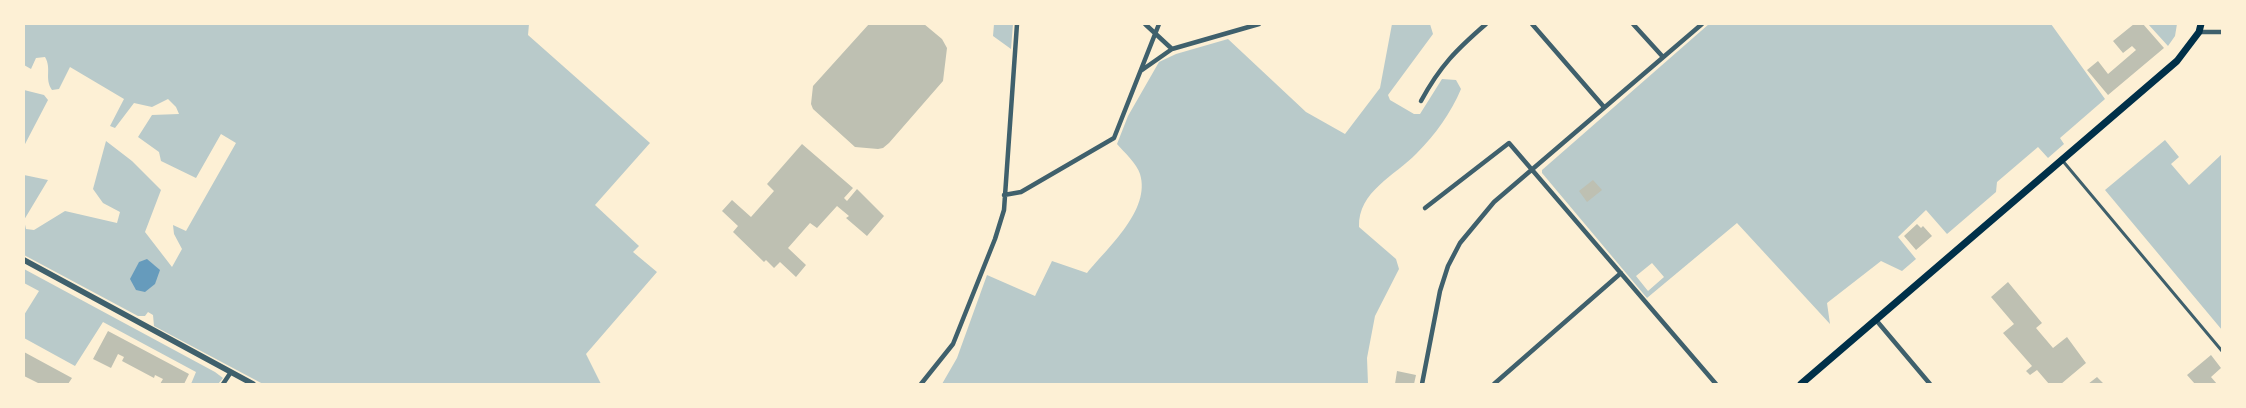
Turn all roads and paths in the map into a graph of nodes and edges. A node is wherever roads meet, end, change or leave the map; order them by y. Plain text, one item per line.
1 (1017, 24) edge
2 (1145, 24) edge
3 (1160, 24) edge
4 (1259, 24) edge
5 (1486, 24) edge
6 (1532, 24) edge
7 (1633, 24) edge
8 (1702, 24) edge
9 (2201, 24) edge
10 (2199, 32) junction
11 (2222, 32) edge
12 (1156, 34) junction
13 (1172, 49) junction
14 (1663, 57) junction
15 (1141, 71) junction
16 (1421, 101) dead end
17 (1604, 108) junction
18 (2062, 160) junction
19 (1531, 169) junction
20 (1004, 195) junction
21 (1424, 208) dead end
22 (24, 260) edge
23 (1621, 273) junction
24 (1876, 320) junction
25 (2222, 351) edge
26 (231, 372) junction
27 (223, 384) edge
28 (253, 384) edge
29 (921, 384) edge
30 (1422, 384) edge
31 (1494, 384) edge
32 (1716, 384) edge
33 (1801, 384) edge
34 (1930, 384) edge

1 - 20 street
2 - 12 street
3 - 12 street
4 - 13 street
5 - 16 street
6 - 17 street
7 - 14 street
8 - 14 street
9 - 10 main road
10 - 11 street
10 - 18 main road
12 - 13 street
12 - 15 street
13 - 15 street
14 - 17 street
15 - 20 street
17 - 19 street
18 - 24 main road
18 - 25 street
19 - 21 street
19 - 23 street
19 - 30 street
20 - 29 street
22 - 26 street
23 - 31 street
23 - 32 street
24 - 33 main road
24 - 34 street
26 - 27 street
26 - 28 street

